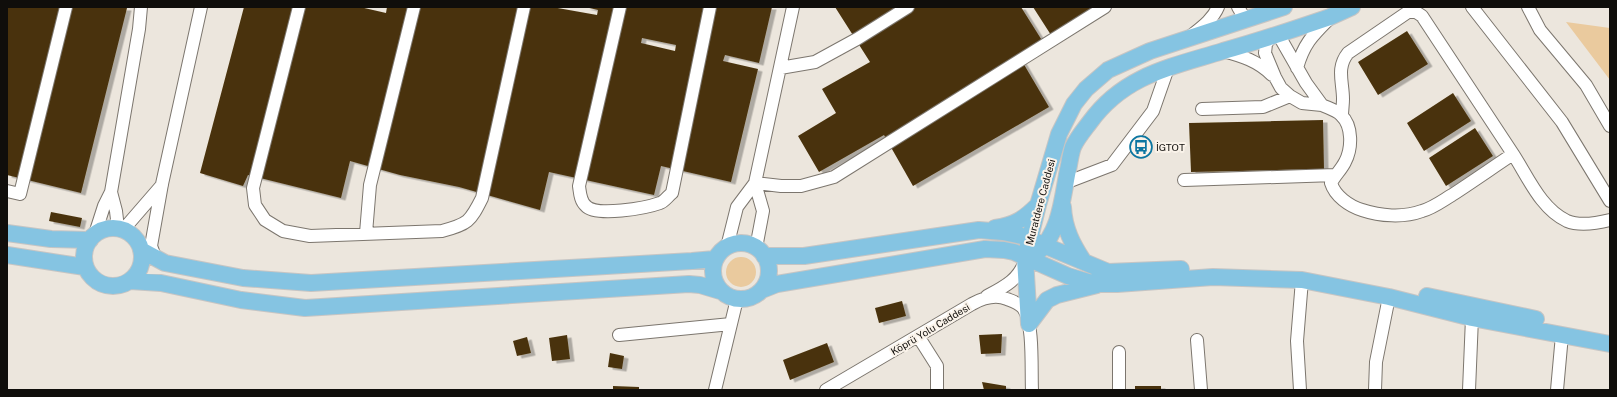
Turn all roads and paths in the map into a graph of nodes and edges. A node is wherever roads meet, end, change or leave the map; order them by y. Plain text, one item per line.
1 (66, 7) edge
2 (141, 7) edge
3 (201, 7) edge
4 (299, 7) edge
5 (414, 7) edge
6 (524, 7) edge
7 (620, 7) edge
8 (710, 7) edge
9 (793, 7) edge
10 (908, 7) edge
11 (1105, 7) edge
12 (1218, 7) edge
13 (1284, 7) edge
14 (1293, 7) edge
15 (1352, 7) edge
16 (1472, 7) edge
17 (1528, 7) edge
18 (1249, 12) edge
19 (1330, 17) junction
20 (1275, 35) junction
21 (1187, 38) junction
22 (1224, 51) junction
23 (780, 68) junction
24 (1168, 68) junction
25 (1297, 68) junction
26 (1275, 77) junction
27 (1290, 96) junction
28 (1322, 105) junction
29 (1202, 109) dead end
30 (1342, 116) junction
31 (1610, 126) edge
32 (1513, 154) junction
33 (1335, 175) junction
34 (1184, 180) dead end
35 (755, 183) junction
36 (1065, 183) junction
37 (162, 184) junction
38 (7, 191) edge
39 (111, 192) junction
40 (1610, 201) edge
41 (1063, 203) junction
42 (1038, 205) junction
43 (1610, 220) edge
44 (121, 229) junction
45 (979, 230) junction
46 (7, 233) edge
47 (366, 233) junction
48 (92, 237) junction
49 (1030, 239) junction
50 (1045, 245) junction
51 (727, 247) junction
52 (141, 250) junction
53 (760, 252) junction
54 (7, 255) edge
55 (1025, 258) junction
56 (715, 259) junction
57 (160, 261) junction
58 (1084, 262) junction
59 (85, 267) junction
60 (1302, 280) junction
61 (130, 281) junction
62 (1104, 283) junction
63 (762, 290) junction
64 (720, 291) junction
65 (1389, 297) junction
66 (737, 299) junction
67 (972, 304) junction
68 (1472, 318) junction
69 (731, 324) junction
70 (1029, 324) junction
71 (1610, 333) edge
72 (619, 334) dead end
73 (1562, 335) junction
74 (918, 336) junction
75 (1197, 340) dead end
76 (1610, 344) edge
77 (1119, 352) dead end
78 (840, 386) edge
79 (715, 390) edge
80 (826, 390) edge
81 (937, 390) edge
82 (1032, 390) edge
83 (1119, 390) edge
84 (1201, 390) edge
85 (1300, 390) edge
86 (1376, 390) edge
87 (1469, 390) edge
88 (1557, 390) edge

1 - 38 street
2 - 39 street
3 - 37 street
4 - 47 street
5 - 47 street
6 - 47 street
7 - 8 street
9 - 23 street
10 - 23 street
11 - 35 street
12 - 21 street
13 - 18 main road, Muratdere Caddesi
14 - 20 main road
15 - 19 main road, Muratdere Caddesi
16 - 40 street
17 - 31 street
18 - 21 main road, Muratdere Caddesi
18 - 22 main road
19 - 20 main road, Muratdere Caddesi
19 - 25 street
20 - 22 main road, Muratdere Caddesi
20 - 25 street
20 - 26 street
21 - 42 main road, Muratdere Caddesi
22 - 24 main road, Muratdere Caddesi
22 - 26 street
23 - 35 street
24 - 36 street
24 - 36 main road, Muratdere Caddesi
25 - 28 street
26 - 27 street
27 - 28 street
27 - 29 street
28 - 30 street
30 - 32 street
30 - 33 street
32 - 33 street
32 - 43 street
33 - 34 street
35 - 51 street
35 - 53 street
36 - 41 main road, Muratdere Caddesi
37 - 44 street
37 - 57 street
39 - 44 street
39 - 48 street
41 - 50 main road, Muratdere Caddesi
41 - 58 main road
42 - 45 main road
42 - 49 main road, Muratdere Caddesi
44 - 48 main road
44 - 52 main road
45 - 49 main road
45 - 53 main road
46 - 48 main road
48 - 59 main road
49 - 50 main road
49 - 55 main road, Muratdere Caddesi
50 - 55 main road, Muratdere Caddesi
50 - 58 main road
51 - 53 main road
51 - 56 main road
52 - 57 main road
52 - 61 main road
53 - 63 main road
54 - 59 main road
55 - 62 main road
55 - 63 main road
55 - 67 street
55 - 70 main road
56 - 57 main road
56 - 64 main road
58 - 71 main road
59 - 61 main road
60 - 62 main road
60 - 65 main road
60 - 85 street
61 - 64 main road
62 - 70 main road
63 - 66 main road
64 - 66 main road
65 - 68 main road
65 - 86 street
66 - 69 street
67 - 70 street, Köprü Yolu Caddesi
67 - 74 street, Köprü Yolu Caddesi
68 - 73 main road
68 - 87 street
69 - 72 street
69 - 79 street
70 - 82 street
73 - 76 main road
73 - 88 street
74 - 78 street, Köprü Yolu Caddesi
74 - 81 street
75 - 84 street
77 - 83 street
78 - 80 street, Köprü Yolu Caddesi

